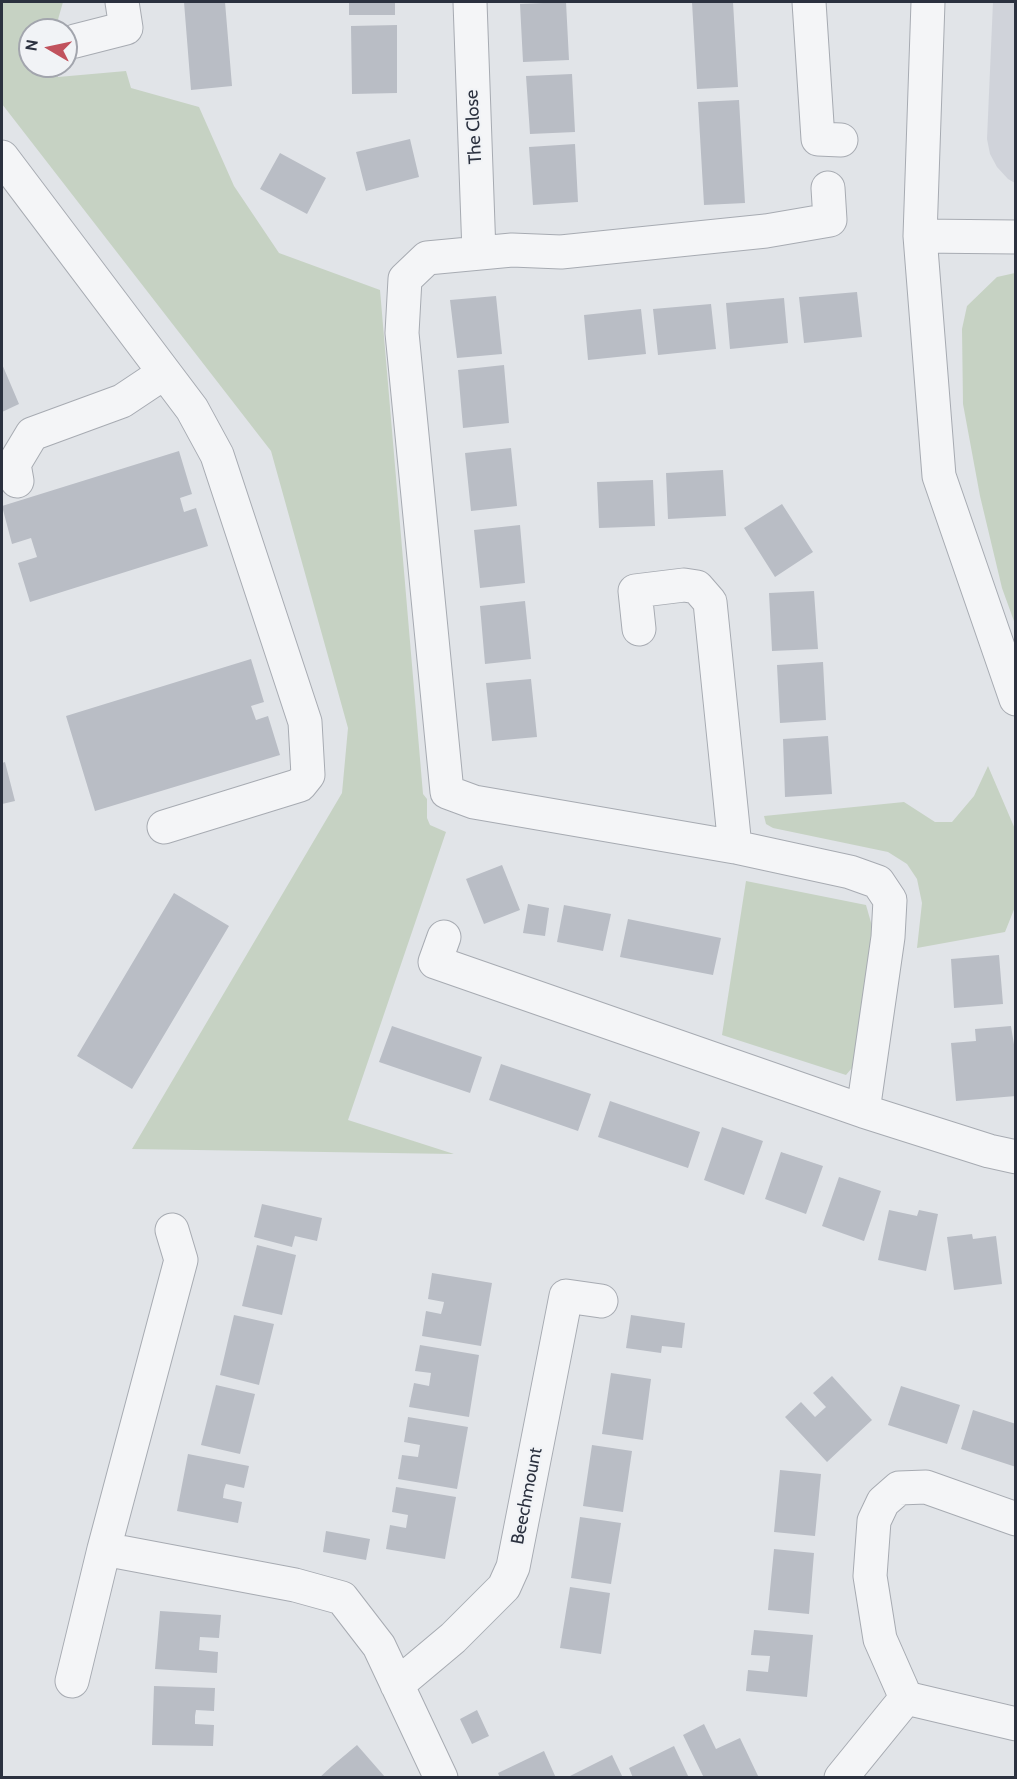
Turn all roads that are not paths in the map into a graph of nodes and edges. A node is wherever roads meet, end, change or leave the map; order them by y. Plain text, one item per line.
1 (122, 2) edge
2 (470, 2) edge
3 (809, 2) edge
4 (927, 2) edge
5 (78, 40) edge
6 (841, 140) dead end
7 (2, 157) edge
8 (828, 188) dead end
9 (920, 236) junction
10 (1016, 237) edge
11 (479, 252) junction
12 (164, 374) junction
13 (17, 481) dead end
14 (639, 629) dead end
15 (1016, 699) edge
16 (164, 827) dead end
17 (735, 847) junction
18 (444, 937) dead end
19 (863, 1111) junction
20 (1016, 1157) edge
21 (172, 1230) dead end
22 (601, 1300) dead end
23 (1016, 1520) edge
24 (104, 1549) junction
25 (72, 1681) dead end
26 (397, 1685) junction
27 (906, 1698) junction
28 (1016, 1724) edge
29 (441, 1778) edge
30 (841, 1778) edge

1 - 5 street
2 - 11 street, The Close
3 - 6 street
4 - 9 street
7 - 12 street
8 - 11 street
9 - 10 street
9 - 15 street
11 - 17 street
12 - 13 street
12 - 16 street
14 - 17 street
17 - 19 street
18 - 19 street
19 - 20 street
21 - 24 street
22 - 26 street, Beechmount
23 - 27 street
24 - 25 street
24 - 26 street
26 - 29 street
27 - 28 street
27 - 30 street

